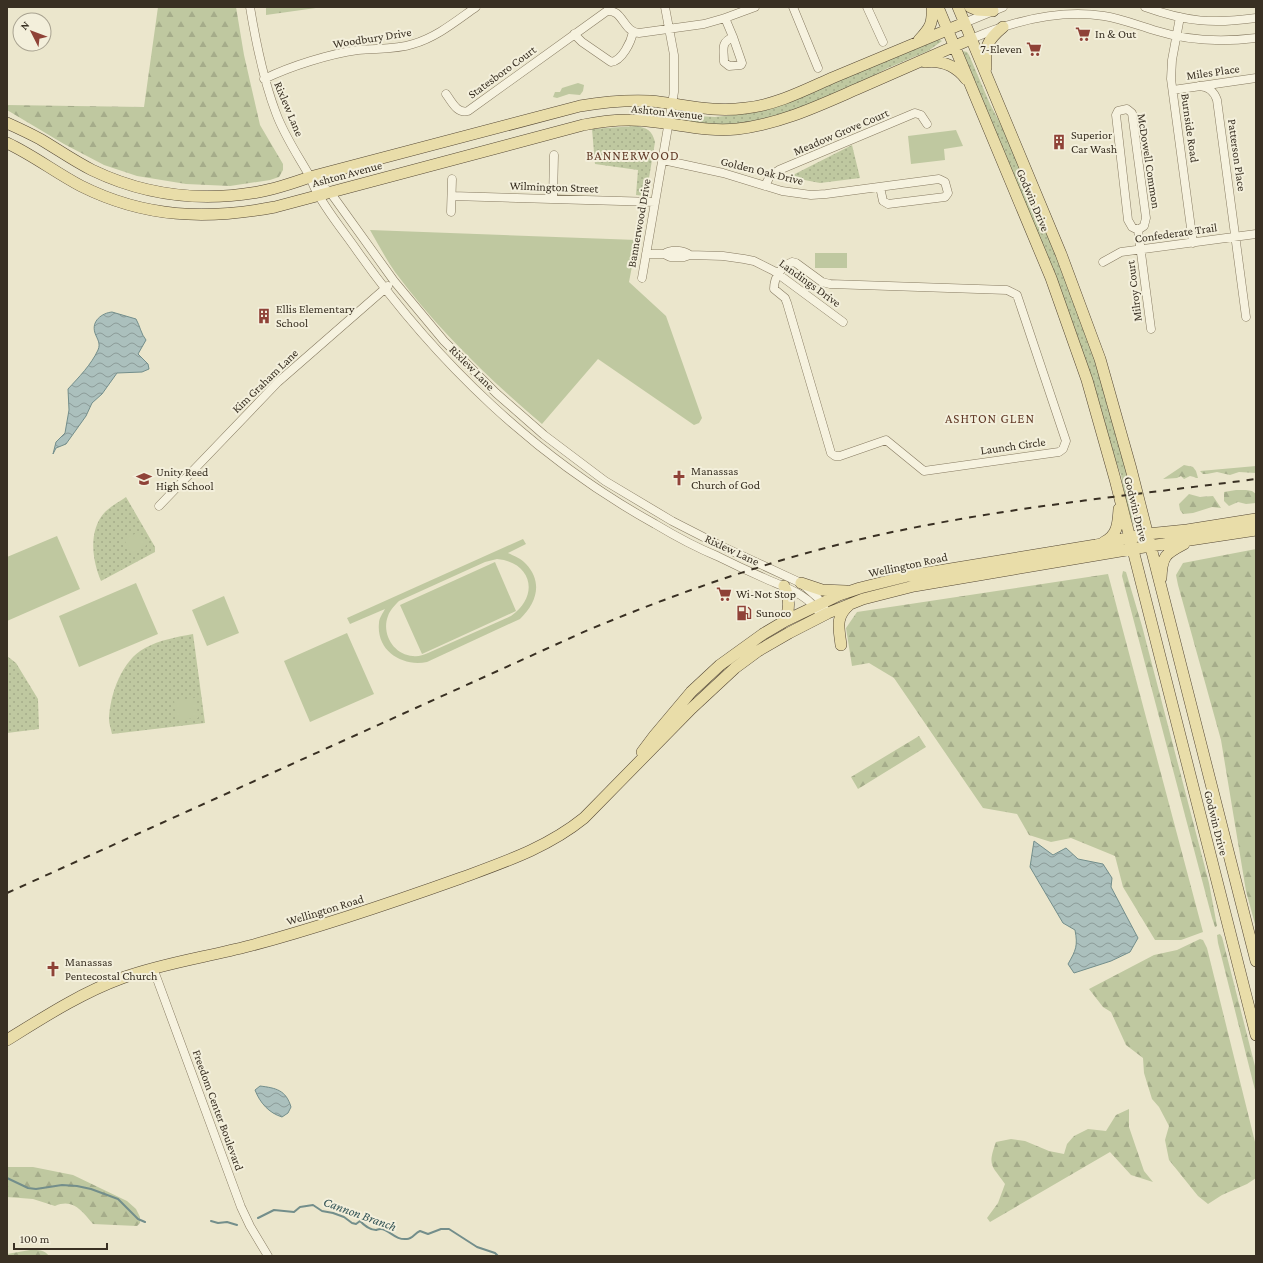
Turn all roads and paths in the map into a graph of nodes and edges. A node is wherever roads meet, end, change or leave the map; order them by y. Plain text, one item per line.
1 (250, 7) edge
2 (665, 7) edge
3 (755, 7) edge
4 (793, 7) edge
5 (867, 7) edge
6 (932, 7) edge
7 (938, 7) edge
8 (958, 7) edge
9 (970, 7) edge
10 (1145, 7) edge
11 (473, 8) edge
12 (998, 9) edge
13 (1180, 17) junction
14 (725, 18) junction
15 (1256, 18) edge
16 (964, 23) junction
17 (1003, 27) junction
18 (669, 30) junction
19 (948, 30) junction
20 (633, 32) junction
21 (574, 34) junction
22 (1176, 36) junction
23 (733, 37) dead end
24 (1256, 38) edge
25 (971, 39) junction
26 (883, 42) dead end
27 (917, 43) junction
28 (954, 46) junction
29 (916, 63) junction
30 (818, 68) dead end
31 (986, 74) junction
32 (1256, 78) edge
33 (264, 79) junction
34 (971, 86) junction
35 (1200, 86) junction
36 (1173, 90) junction
37 (446, 94) dead end
38 (672, 104) junction
39 (7, 123) edge
40 (669, 124) junction
41 (927, 124) dead end
42 (7, 144) edge
43 (554, 155) dead end
44 (663, 160) junction
45 (310, 177) junction
46 (452, 179) dead end
47 (765, 186) junction
48 (880, 187) junction
49 (330, 192) junction
50 (319, 196) junction
51 (452, 196) junction
52 (553, 199) junction
53 (655, 202) junction
54 (452, 212) dead end
55 (1138, 230) junction
56 (1256, 234) edge
57 (1236, 237) junction
58 (1193, 243) junction
59 (1141, 249) junction
60 (646, 254) junction
61 (1103, 262) dead end
62 (778, 274) junction
63 (642, 278) dead end
64 (394, 281) junction
65 (385, 289) junction
66 (1246, 317) dead end
67 (843, 322) dead end
68 (1151, 329) dead end
69 (1119, 497) junction
70 (159, 506) dead end
71 (1142, 515) junction
72 (1256, 519) edge
73 (1256, 530) edge
74 (1147, 534) junction
75 (1188, 536) junction
76 (1130, 538) junction
77 (1096, 545) junction
78 (1150, 546) junction
79 (1133, 550) junction
80 (801, 583) junction
81 (784, 586) junction
82 (1160, 586) junction
83 (860, 588) junction
84 (818, 604) junction
85 (850, 604) junction
86 (824, 615) junction
87 (784, 621) junction
88 (841, 645) dead end
89 (630, 770) junction
90 (1256, 961) edge
91 (153, 968) junction
92 (1256, 1035) edge
93 (7, 1040) edge
94 (268, 1256) edge

1 - 33 street, Rixlew Lane
2 - 18 street, Bannerwood Drive
3 - 14 street
4 - 30 street
5 - 26 street
6 - 27 main road
7 - 19 main road, Godwin Drive
8 - 16 main road, Godwin Drive
9 - 12 main road
10 - 13 street
11 - 33 street, Woodbury Drive
12 - 16 street, Ashton Avenue
13 - 15 street
13 - 22 street, Burnside Road
14 - 18 street
14 - 23 street
16 - 19 main road, Ashton Avenue
16 - 25 main road, Godwin Drive
17 - 22 street, Ashton Avenue
17 - 25 street, Ashton Avenue
17 - 31 main road
18 - 20 street
18 - 38 street, Bannerwood Drive
19 - 27 main road, Ashton Avenue
19 - 28 main road, Godwin Drive
20 - 21 street, Statesboro Court
20 - 21 street
21 - 37 street, Statesboro Court
22 - 24 street, Ashton Avenue
22 - 36 street, Burnside Road
25 - 28 main road, Ashton Avenue
25 - 31 main road, Godwin Drive
27 - 38 main road, Ashton Avenue
28 - 29 main road, Ashton Avenue
28 - 34 main road, Godwin Drive
29 - 34 main road
29 - 40 main road, Ashton Avenue
31 - 71 main road, Godwin Drive
32 - 35 street, Miles Place
33 - 45 street, Rixlew Lane
34 - 69 main road, Godwin Drive
35 - 36 street, Miles Place
35 - 57 street, Patterson Place
36 - 58 street, Burnside Road
38 - 40 street, Bannerwood Drive
38 - 45 main road, Ashton Avenue
39 - 45 main road, Ashton Avenue
40 - 44 street, Bannerwood Drive
40 - 49 main road, Ashton Avenue
41 - 47 street, Meadow Grove Court
42 - 50 main road, Ashton Avenue
43 - 52 street
44 - 47 street, Golden Oak Drive
44 - 53 street, Bannerwood Drive
45 - 49 street, Rixlew Lane
45 - 50 street, Rixlew Lane
46 - 51 street
47 - 48 street, Golden Oak Drive
48 - 48 street, Golden Oak Drive
49 - 50 main road, Ashton Avenue
49 - 64 street, Rixlew Lane
50 - 65 street, Rixlew Lane
51 - 52 street, Wilmington Street
51 - 54 street
52 - 53 street, Wilmington Street
53 - 60 street, Bannerwood Drive
55 - 55 street, McDowell Common
55 - 59 street, McDowell Common
56 - 57 street, Confederate Trail
57 - 58 street, Confederate Trail
57 - 66 street, Patterson Place
58 - 59 street, Confederate Trail
59 - 61 street, Confederate Trail
59 - 68 street, Milroy Court
60 - 62 street, Landings Drive
60 - 63 street, Bannerwood Drive
62 - 62 street, Launch Circle
62 - 67 street, Landings Drive
64 - 65 street, Kim Graham Lane
64 - 80 street, Rixlew Lane
65 - 70 street, Kim Graham Lane
65 - 81 street, Rixlew Lane
69 - 76 main road, Godwin Drive
69 - 77 main road
71 - 74 main road, Godwin Drive
71 - 75 main road
72 - 75 main road, Wellington Road
73 - 75 main road, Wellington Road
74 - 75 main road, Wellington Road
74 - 76 main road, Wellington Road
74 - 78 main road, Godwin Drive
75 - 78 main road, Wellington Road
75 - 82 main road
76 - 77 main road, Wellington Road
76 - 79 main road, Godwin Drive
77 - 83 main road, Wellington Road
78 - 79 main road, Wellington Road
78 - 82 main road, Godwin Drive
79 - 85 main road, Wellington Road
79 - 92 main road, Godwin Drive
80 - 83 main road
80 - 84 street, Rixlew Lane
81 - 84 street, Rixlew Lane
81 - 87 main road
82 - 90 main road, Godwin Drive
83 - 84 main road, Wellington Road
84 - 86 street, Rixlew Lane
84 - 87 main road, Wellington Road
85 - 86 main road, Wellington Road
85 - 88 main road
86 - 89 main road, Wellington Road
87 - 89 main road, Wellington Road
89 - 91 main road, Wellington Road
91 - 93 main road, Wellington Road
91 - 94 street, Freedom Center Boulevard

